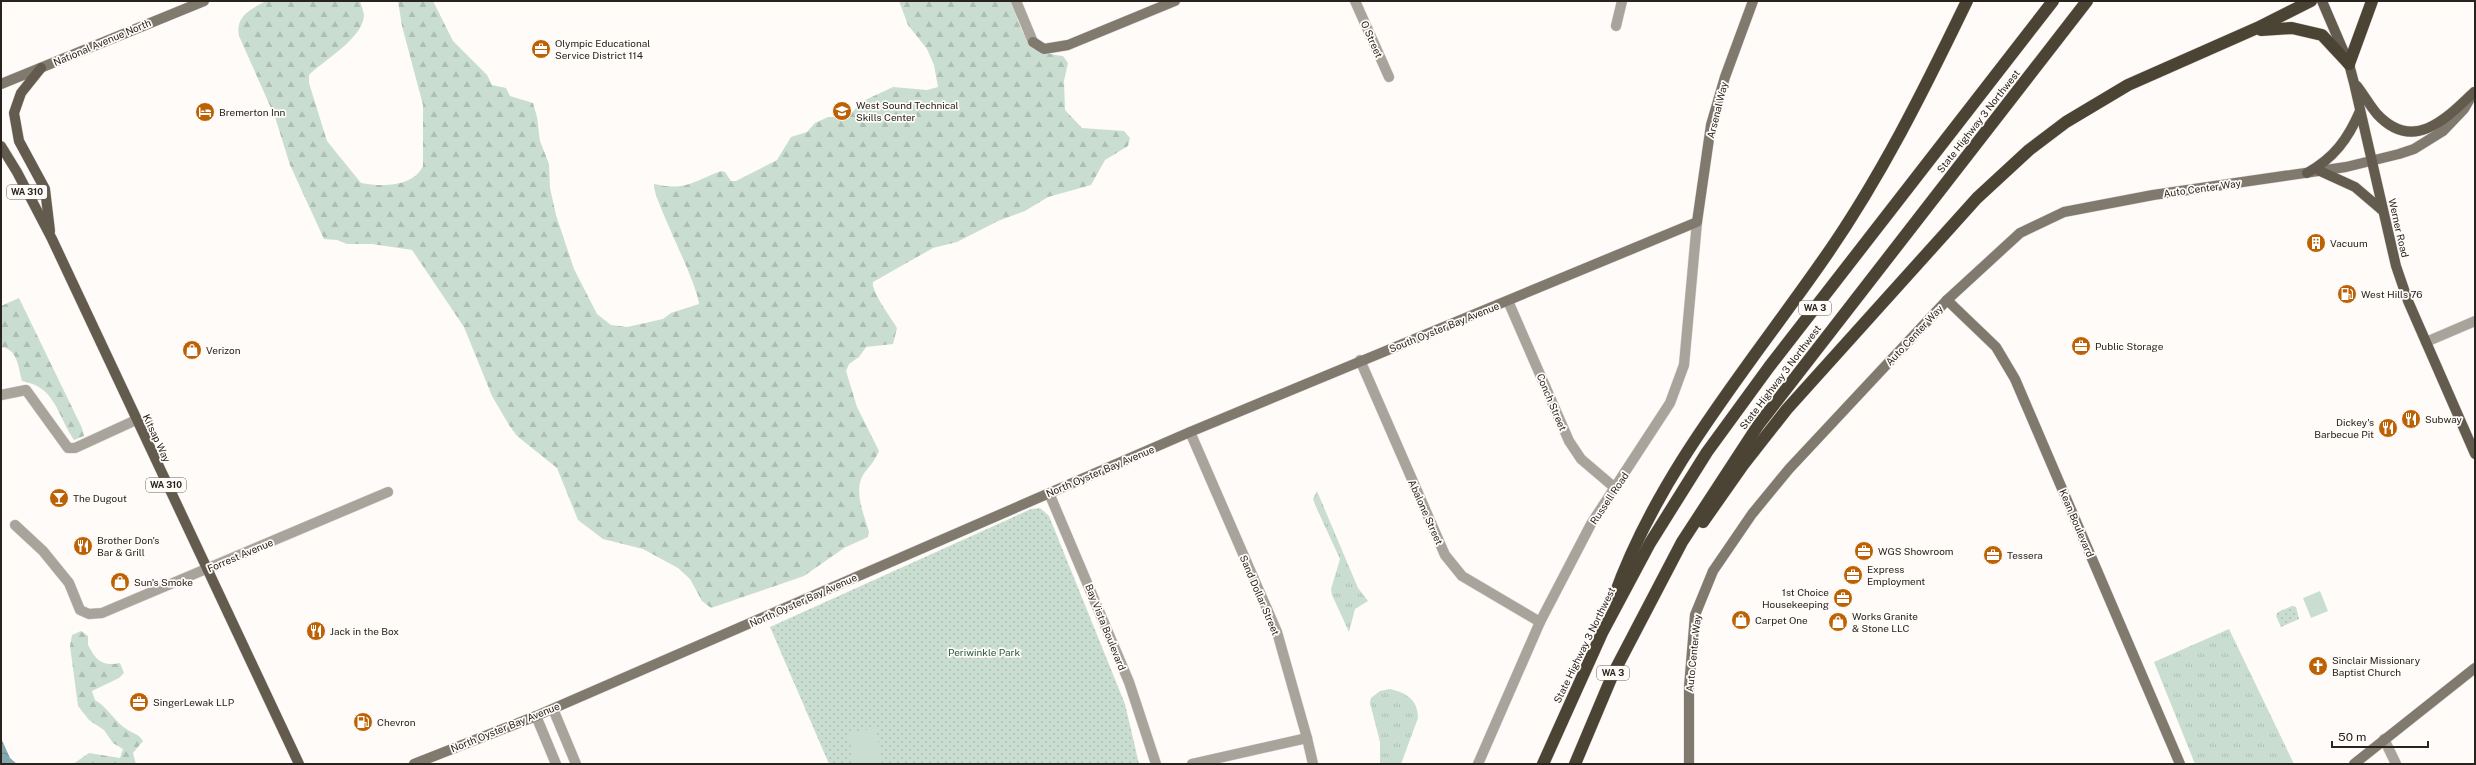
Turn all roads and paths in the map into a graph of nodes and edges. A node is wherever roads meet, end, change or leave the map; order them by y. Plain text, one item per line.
1 (204, 1) edge
2 (1016, 1) edge
3 (1175, 1) edge
4 (1355, 1) edge
5 (1622, 1) edge
6 (1753, 1) edge
7 (1967, 1) edge
8 (2053, 1) edge
9 (2087, 1) edge
10 (2311, 1) edge
11 (2322, 1) edge
12 (2372, 1) edge
13 (1616, 26) dead end
14 (2246, 33) junction
15 (2349, 64) junction
16 (40, 68) junction
17 (1389, 76) dead end
18 (2354, 83) junction
19 (1, 84) edge
20 (2475, 91) edge
21 (2360, 111) junction
22 (1, 146) edge
23 (2371, 161) junction
24 (2320, 171) junction
25 (2307, 173) junction
26 (2383, 212) junction
27 (1697, 222) junction
28 (52, 239) junction
29 (1947, 300) junction
30 (1508, 301) junction
31 (2475, 321) edge
32 (2426, 342) junction
33 (1360, 360) junction
34 (1, 395) edge
35 (136, 420) junction
36 (1190, 432) junction
37 (2475, 454) edge
38 (1615, 488) junction
39 (388, 492) dead end
40 (1049, 493) junction
41 (15, 525) dead end
42 (206, 570) junction
43 (1659, 585) junction
44 (1540, 622) junction
45 (1602, 633) junction
46 (2475, 668) edge
47 (553, 709) junction
48 (536, 716) junction
49 (1307, 738) junction
50 (2384, 739) junction
51 (299, 764) edge
52 (414, 764) edge
53 (556, 764) edge
54 (576, 764) edge
55 (1156, 764) edge
56 (1192, 764) edge
57 (1313, 764) edge
58 (1478, 764) edge
59 (1543, 764) edge
60 (1575, 764) edge
61 (1689, 764) edge
62 (2180, 764) edge
63 (2354, 764) edge
64 (2396, 764) edge

1 - 16 street, National Avenue North
2 - 3 street
4 - 17 street, O Street
5 - 13 street
6 - 27 street, Arsenal Way
7 - 45 highway
8 - 45 highway, State Highway 3 Northwest / WA 3
9 - 43 highway, State Highway 3 Northwest / WA 3
10 - 14 highway
11 - 15 main road, Werner Road
12 - 15 highway
14 - 15 highway
14 - 43 highway
15 - 18 main road, Werner Road
16 - 19 street, National Avenue North
16 - 28 main road
18 - 20 main road
18 - 21 main road, Werner Road
20 - 23 street, Auto Center Way
21 - 23 main road, Werner Road
21 - 25 main road
22 - 28 main road, Kitsap Way / WA 310
23 - 24 street, Auto Center Way
23 - 26 main road, Werner Road
24 - 25 street, Auto Center Way
24 - 26 main road
25 - 29 street, Auto Center Way
26 - 32 main road, Werner Road
27 - 30 street, South Oyster Bay Avenue
27 - 38 street, Russell Road
28 - 35 main road, Kitsap Way / WA 310
29 - 61 street, Auto Center Way
29 - 62 street, Kean Boulevard
30 - 33 street, South Oyster Bay Avenue
30 - 38 street, Conch Street
31 - 32 street
32 - 37 main road, Werner Road
33 - 36 street, South Oyster Bay Avenue
33 - 44 street, Abalone Street
34 - 35 street
35 - 42 main road, Kitsap Way / WA 310
36 - 40 street, North Oyster Bay Avenue
36 - 49 street, Sand Dollar Street
38 - 44 street, Russell Road
39 - 42 street, Forrest Avenue
40 - 47 street, North Oyster Bay Avenue
40 - 55 street, Bay Vista Boulevard
41 - 42 street, Forrest Avenue
42 - 51 main road, Kitsap Way / WA 310
43 - 60 highway, State Highway 3 Northwest / WA 3
44 - 58 street, Russell Road
45 - 59 highway, State Highway 3 Northwest / WA 3
46 - 50 street
47 - 48 street, North Oyster Bay Avenue
47 - 54 street
48 - 52 street, North Oyster Bay Avenue
48 - 53 street
49 - 56 street
49 - 57 street, Sand Dollar Street
50 - 63 street
50 - 64 street

